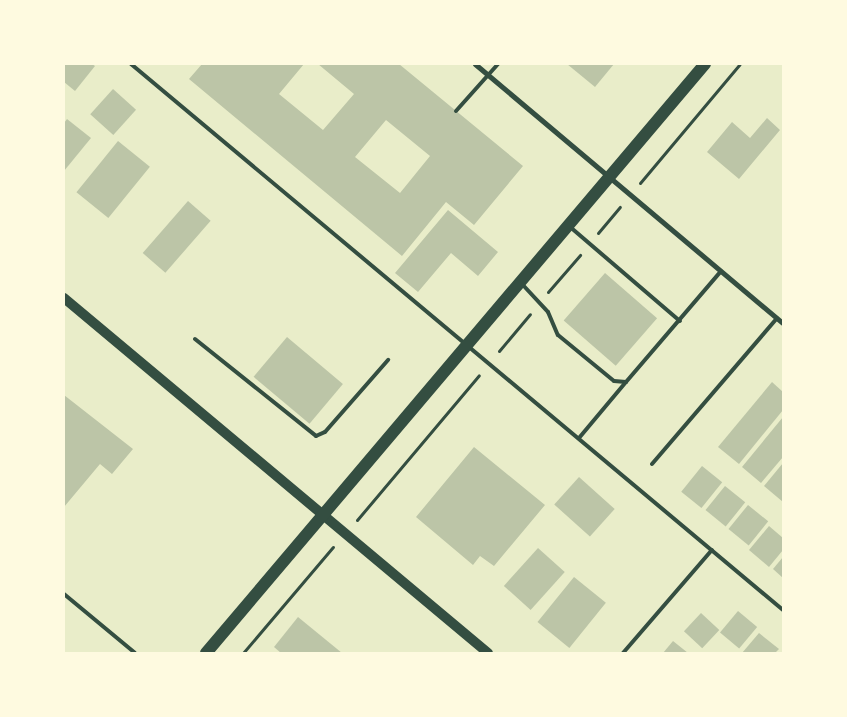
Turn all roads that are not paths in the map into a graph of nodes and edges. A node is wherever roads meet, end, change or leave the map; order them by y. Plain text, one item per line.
1 (132, 64) edge
2 (475, 64) edge
3 (498, 64) edge
4 (705, 64) edge
5 (488, 75) junction
6 (456, 111) dead end
7 (609, 177) junction
8 (568, 225) junction
9 (721, 271) junction
10 (520, 283) junction
11 (64, 298) edge
12 (777, 318) junction
13 (680, 321) junction
14 (783, 323) edge
15 (194, 340) dead end
16 (468, 346) junction
17 (388, 360) dead end
18 (626, 382) junction
19 (579, 438) junction
20 (652, 464) dead end
21 (324, 515) junction
22 (712, 550) junction
23 (64, 594) edge
24 (783, 610) edge
25 (135, 653) edge
26 (206, 653) edge
27 (488, 653) edge
28 (623, 653) edge

1 - 16 lane
2 - 5 street
3 - 5 lane
4 - 7 main road
5 - 6 lane
5 - 7 street
7 - 8 main road
7 - 9 street
8 - 10 main road
8 - 13 lane
9 - 12 street
9 - 13 lane
10 - 16 main road
10 - 18 lane
11 - 21 main road
12 - 14 street
12 - 20 lane
13 - 18 lane
15 - 17 lane
16 - 19 lane
16 - 21 main road
18 - 19 lane
19 - 22 lane
21 - 26 main road
21 - 27 main road
22 - 24 lane
22 - 28 lane
23 - 25 lane

